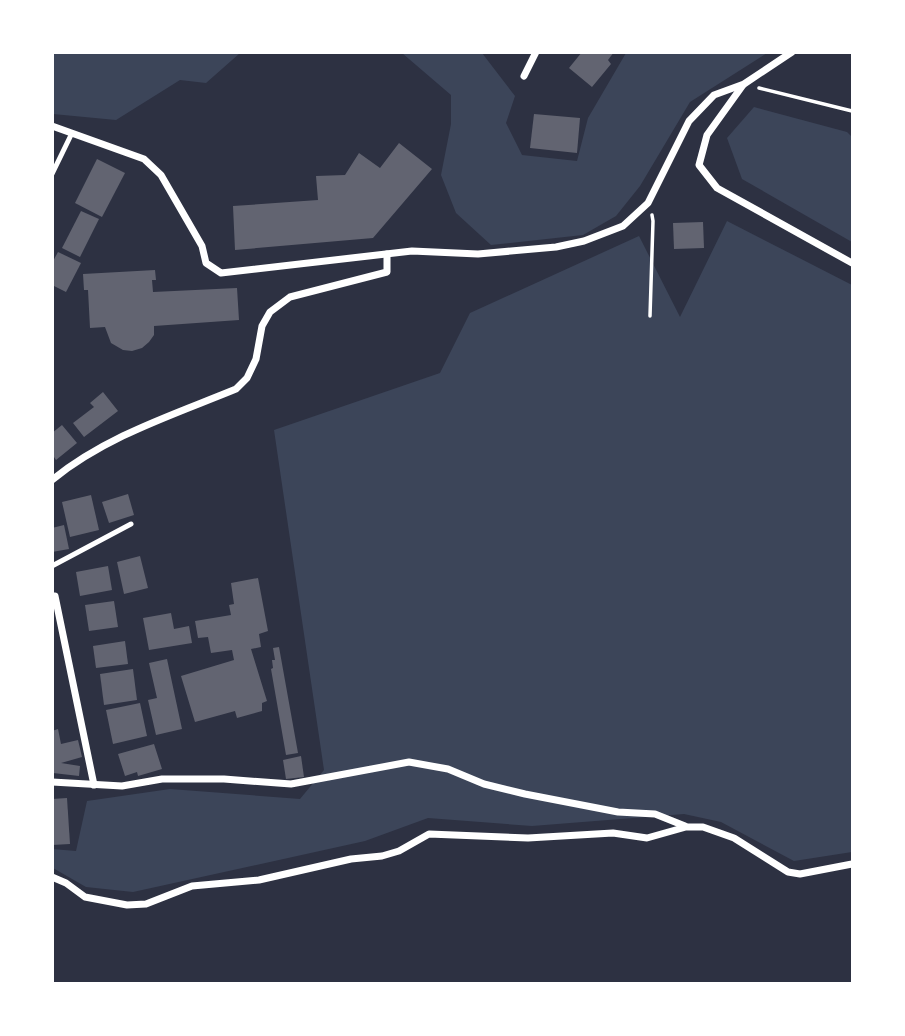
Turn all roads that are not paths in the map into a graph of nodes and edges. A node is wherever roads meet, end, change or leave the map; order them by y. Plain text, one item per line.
1 (536, 52) edge
2 (792, 52) edge
3 (524, 76) dead end
4 (744, 84) junction
5 (52, 126) edge
6 (72, 133) junction
7 (52, 174) edge
8 (387, 254) junction
9 (852, 263) edge
10 (52, 480) edge
11 (131, 524) dead end
12 (52, 566) edge
13 (52, 596) edge
14 (52, 782) edge
15 (94, 785) junction
16 (686, 827) junction
17 (852, 864) edge
18 (52, 877) edge

1 - 3 street
2 - 4 street
4 - 8 street
4 - 9 street
5 - 6 street
6 - 7 lane
6 - 8 street
8 - 10 street
11 - 12 lane
13 - 15 street
14 - 15 street
15 - 16 street
16 - 17 street
16 - 18 street

